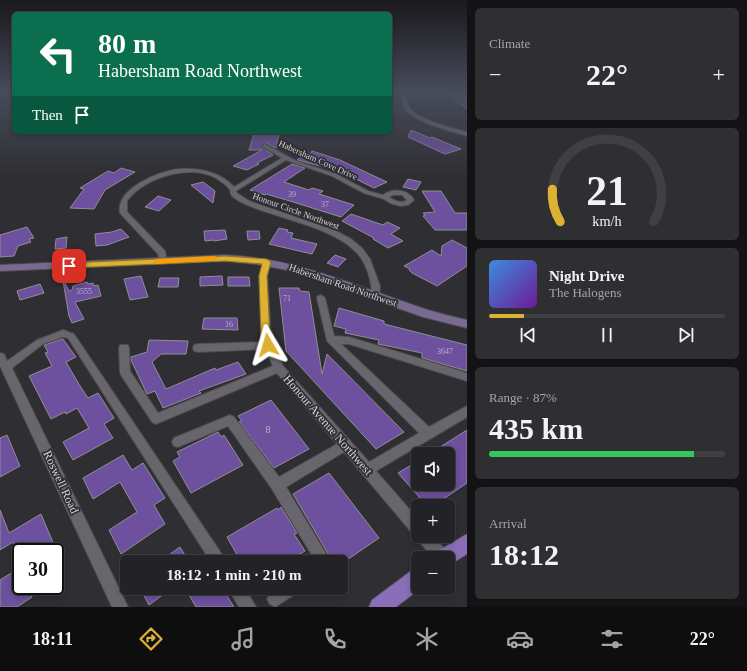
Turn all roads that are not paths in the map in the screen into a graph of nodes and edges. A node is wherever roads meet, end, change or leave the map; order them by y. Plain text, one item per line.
1 (425, 119) edge
2 (467, 134) edge
3 (264, 146) dead end
4 (286, 158) junction
5 (233, 190) junction
6 (386, 198) dead end
7 (163, 261) junction
8 (267, 262) junction
9 (0, 268) edge
10 (376, 297) junction
11 (321, 298) dead end
12 (467, 324) edge
13 (330, 339) junction
14 (268, 345) junction
15 (124, 348) dead end
16 (198, 348) dead end
17 (3, 362) edge
18 (279, 368) junction
19 (467, 377) edge
20 (467, 411) edge
21 (428, 434) junction
22 (178, 442) dead end
23 (345, 445) junction
24 (367, 470) junction
25 (277, 485) junction
26 (411, 521) edge
27 (430, 543) edge
28 (467, 543) edge
29 (438, 551) edge
30 (455, 551) edge
31 (215, 555) edge
32 (320, 555) edge
33 (411, 583) edge
34 (240, 595) edge
35 (281, 595) edge
36 (275, 599) dead end
37 (120, 607) edge
38 (248, 607) edge
39 (379, 607) edge

1 - 2 street
3 - 4 street, Habersham Cove Drive
4 - 5 street
4 - 6 street, Habersham Cove Drive
5 - 7 street, Honour Circle Northwest
5 - 10 street, Honour Circle Northwest
7 - 8 street, Habersham Road Northwest
7 - 9 street, Habersham Road Northwest
8 - 10 street, Habersham Road Northwest
8 - 14 street, Honour Avenue Northwest
10 - 12 street, Habersham Road Northwest
11 - 13 street
13 - 19 street
13 - 21 street
14 - 16 street
14 - 18 street, Honour Avenue Northwest
15 - 18 street
17 - 31 street
17 - 37 street, Roswell Road
18 - 23 street, Honour Avenue Northwest
20 - 21 street
21 - 24 street
22 - 25 street
23 - 24 street, Honour Avenue Northwest
23 - 25 street
24 - 26 street, Honour Avenue Northwest
25 - 32 street
27 - 29 street
28 - 30 main road
33 - 39 main road
34 - 38 street
35 - 36 street

